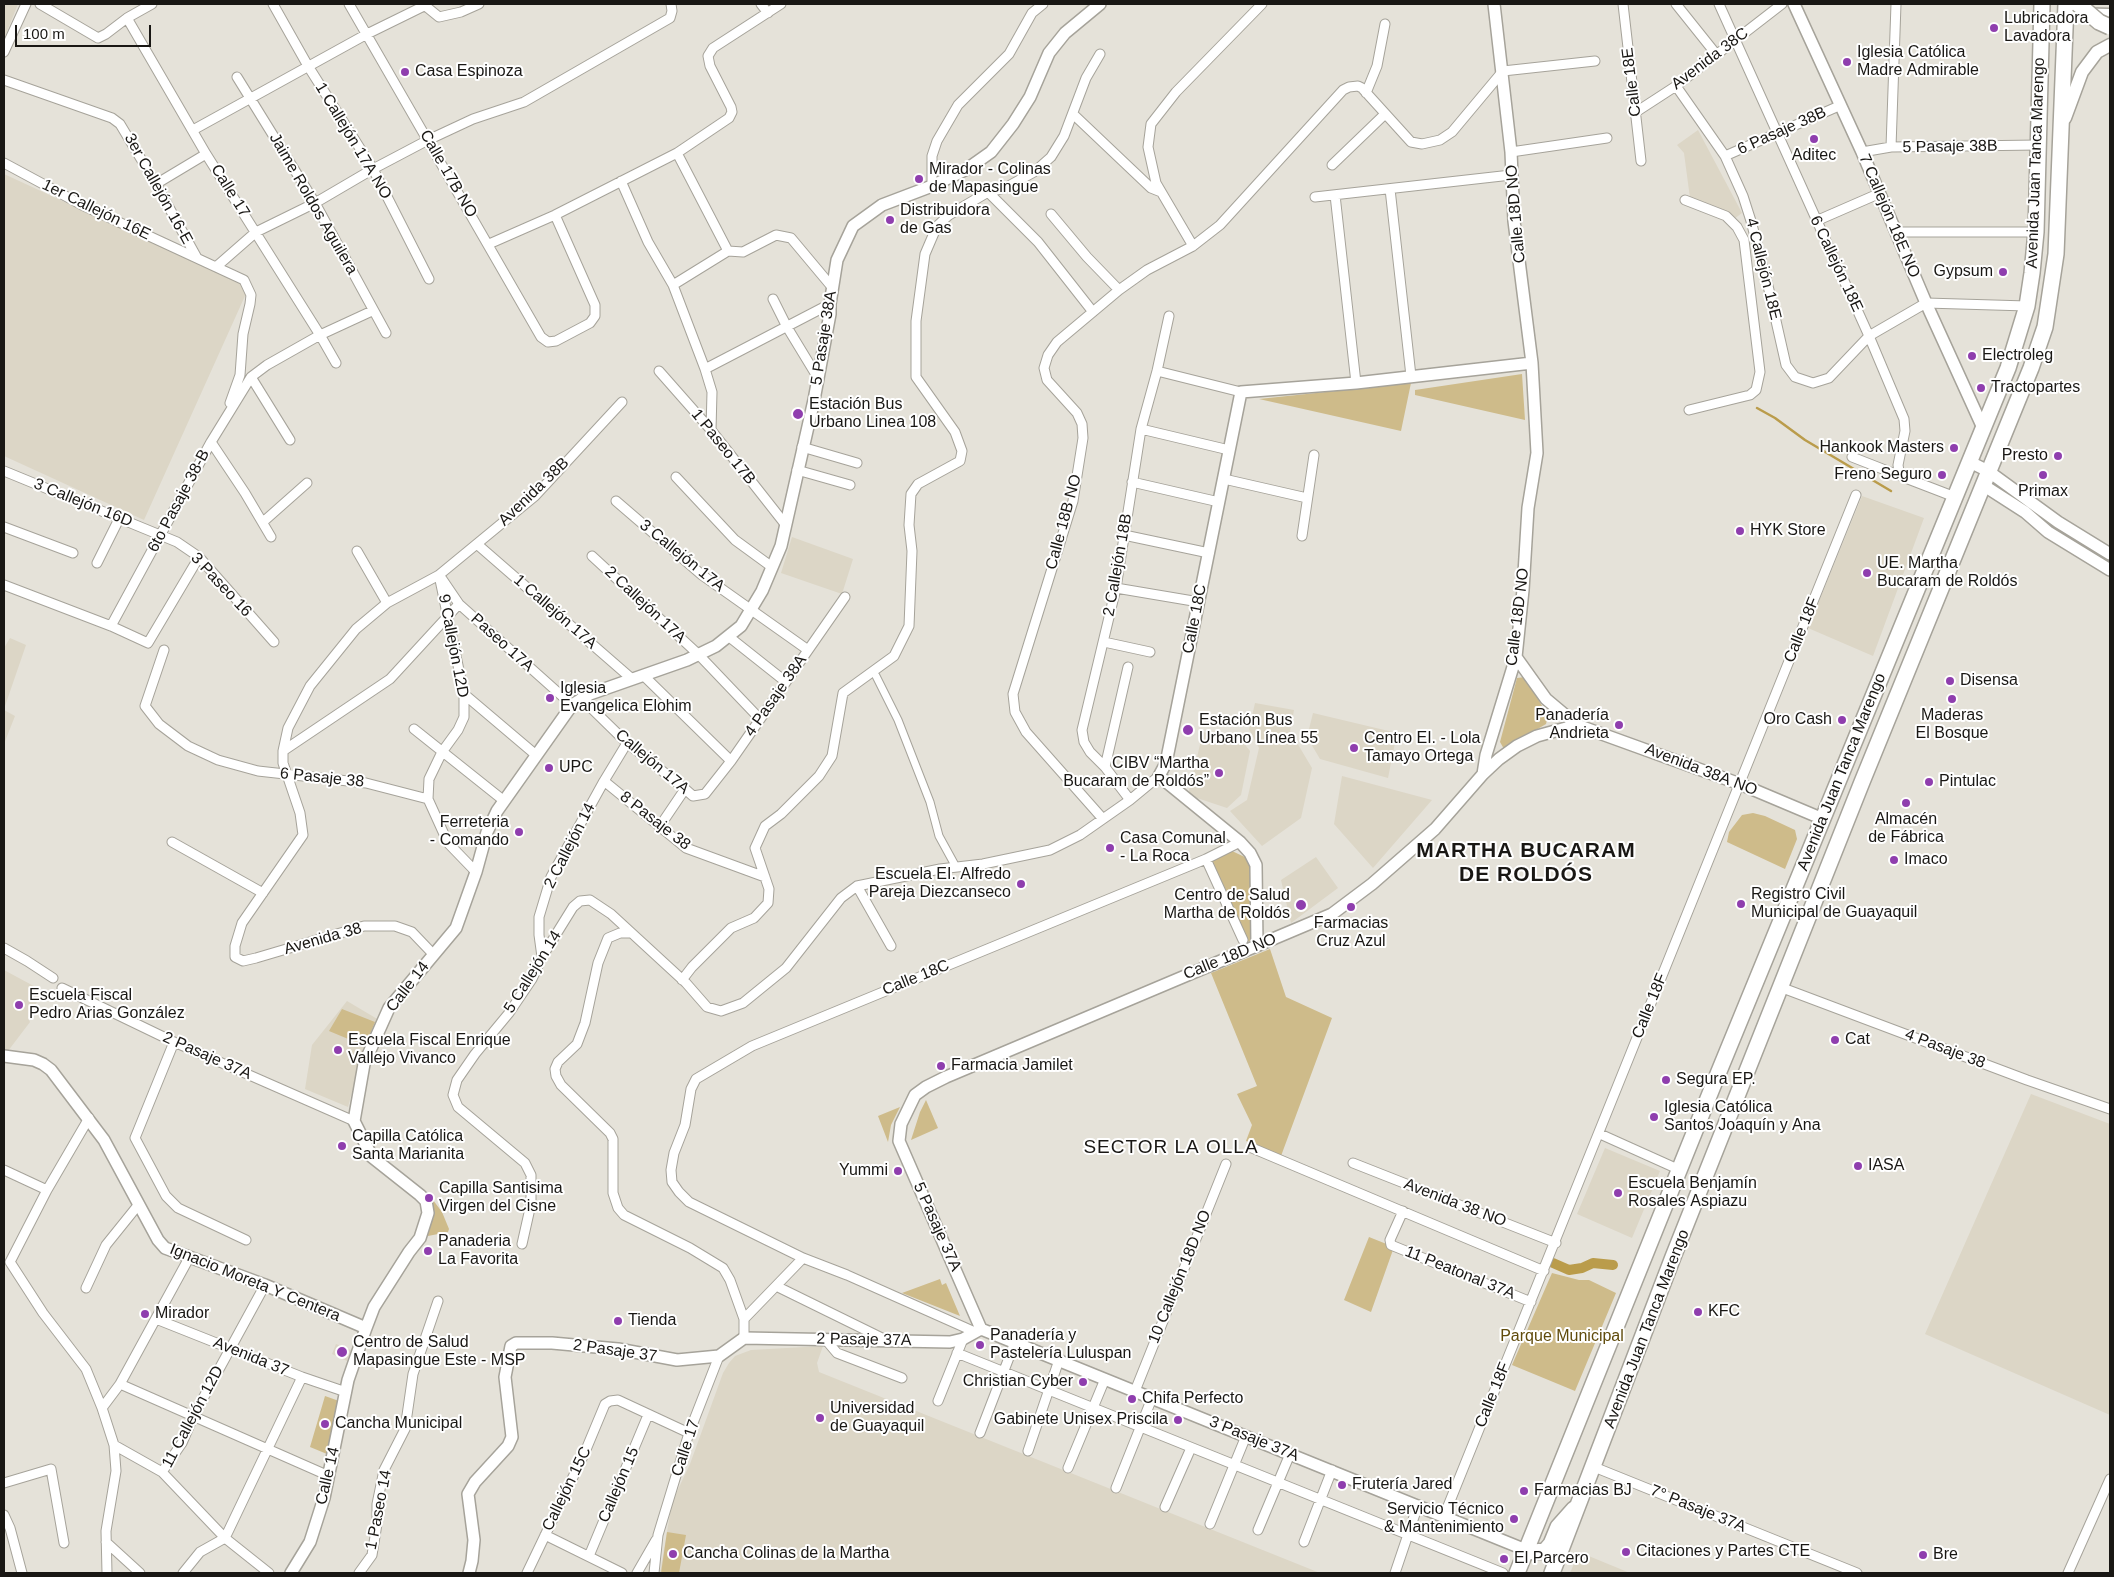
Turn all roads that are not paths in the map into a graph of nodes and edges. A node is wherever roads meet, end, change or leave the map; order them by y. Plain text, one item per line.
1 (26, 4) edge
2 (40, 4) edge
3 (152, 4) edge
4 (273, 4) edge
5 (349, 4) edge
6 (479, 4) edge
7 (671, 4) edge
8 (761, 4) edge
9 (781, 4) edge
10 (1043, 4) edge
11 (1096, 4) edge
12 (1262, 4) edge
13 (1494, 4) edge
14 (1623, 4) edge
15 (1676, 4) edge
16 (1719, 4) edge
17 (1782, 4) edge
18 (1794, 4) edge
19 (1896, 4) edge
20 (2042, 4) edge
21 (2078, 4) edge
22 (424, 5) edge
23 (2065, 9) edge
24 (768, 13) junction
25 (2110, 15) edge
26 (127, 18) junction
27 (1385, 24) dead end
28 (2110, 27) edge
29 (367, 34) junction
30 (1734, 41) junction
31 (2110, 45) edge
32 (4, 52) edge
33 (1100, 54) dead end
34 (1716, 54) junction
35 (1595, 61) dead end
36 (2040, 64) junction
37 (308, 66) junction
38 (1503, 71) junction
39 (237, 77) dead end
40 (4, 80) edge
41 (1676, 86) junction
42 (1366, 93) junction
43 (251, 97) junction
44 (1839, 106) junction
45 (1636, 112) junction
46 (1073, 114) junction
47 (1385, 114) junction
48 (193, 130) junction
49 (2061, 130) junction
50 (1777, 133) junction
51 (1607, 138) dead end
52 (428, 140) junction
53 (2038, 146) junction
54 (1891, 147) junction
55 (1511, 152) junction
56 (1862, 152) junction
57 (676, 153) junction
58 (206, 154) junction
59 (1725, 156) junction
60 (1641, 161) dead end
61 (4, 163) edge
62 (1332, 165) dead end
63 (373, 169) junction
64 (1511, 175) junction
65 (621, 181) junction
66 (156, 184) junction
67 (932, 186) junction
68 (1390, 189) junction
69 (988, 192) junction
70 (1161, 192) junction
71 (1878, 194) junction
72 (1335, 195) junction
73 (1315, 197) dead end
74 (1685, 200) dead end
75 (315, 203) junction
76 (1051, 214) dead end
77 (554, 215) junction
78 (1751, 221) junction
79 (1816, 221) junction
80 (1738, 227) junction
81 (256, 232) junction
82 (1895, 232) junction
83 (2036, 232) junction
84 (489, 244) junction
85 (1194, 246) junction
86 (728, 251) junction
87 (197, 259) junction
88 (216, 267) junction
89 (429, 280) dead end
90 (673, 285) junction
91 (832, 286) junction
92 (1119, 290) junction
93 (1769, 290) junction
94 (1751, 292) junction
95 (774, 299) dead end
96 (1926, 303) junction
97 (830, 304) junction
98 (2027, 306) junction
99 (372, 311) junction
100 (1094, 312) junction
101 (1169, 316) dead end
102 (787, 327) junction
103 (386, 334) dead end
104 (320, 335) junction
105 (1869, 336) junction
106 (336, 363) dead end
107 (1532, 363) junction
108 (705, 369) junction
109 (659, 371) dead end
110 (1157, 371) junction
111 (1410, 376) junction
112 (251, 377) junction
113 (818, 378) junction
114 (1356, 383) junction
115 (1241, 392) junction
116 (622, 402) dead end
117 (1689, 410) dead end
118 (224, 421) junction
119 (1983, 428) junction
120 (1141, 429) junction
121 (711, 430) junction
122 (290, 440) dead end
123 (211, 442) junction
124 (802, 447) junction
125 (1230, 450) junction
126 (1314, 455) dead end
127 (1852, 457) dead end
128 (1970, 462) junction
129 (857, 463) dead end
130 (797, 470) junction
131 (4, 471) edge
132 (676, 477) dead end
133 (1903, 478) junction
134 (1985, 478) junction
135 (1224, 479) junction
136 (1132, 482) junction
137 (307, 483) dead end
138 (850, 485) dead end
139 (1856, 495) dead end
140 (1955, 497) junction
141 (1307, 498) junction
142 (616, 501) dead end
143 (1219, 502) junction
144 (120, 519) junction
145 (263, 522) junction
146 (785, 524) junction
147 (4, 527) edge
148 (162, 534) junction
149 (1124, 535) junction
150 (1302, 536) dead end
151 (270, 537) dead end
152 (478, 544) junction
153 (357, 551) dead end
154 (73, 553) dead end
155 (1209, 553) junction
156 (2110, 554) edge
157 (592, 556) dead end
158 (199, 558) junction
159 (97, 563) dead end
160 (772, 567) junction
161 (2110, 570) edge
162 (439, 575) junction
163 (4, 586) edge
164 (1116, 588) junction
165 (845, 597) dead end
166 (1199, 602) junction
167 (387, 603) junction
168 (459, 604) junction
169 (750, 608) junction
170 (447, 615) junction
171 (111, 626) junction
172 (728, 636) junction
173 (274, 642) dead end
174 (1104, 642) junction
175 (164, 650) dead end
176 (808, 650) junction
177 (1150, 652) dead end
178 (698, 654) junction
179 (1516, 657) junction
180 (1128, 668) dead end
181 (644, 676) junction
182 (876, 676) dead end
183 (632, 679) junction
184 (786, 682) junction
185 (464, 694) junction
186 (576, 702) junction
187 (760, 719) junction
188 (1577, 725) junction
189 (414, 729) dead end
190 (627, 743) junction
191 (283, 751) junction
192 (442, 752) junction
193 (536, 756) junction
194 (731, 761) junction
195 (1105, 767) junction
196 (287, 774) junction
197 (1483, 774) junction
198 (1159, 776) junction
199 (604, 781) junction
200 (1740, 784) junction
201 (685, 789) junction
202 (705, 794) joint
203 (428, 799) junction
204 (503, 800) junction
205 (1130, 800) junction
206 (1103, 818) junction
207 (1823, 819) junction
208 (660, 826) junction
209 (172, 842) dead end
210 (1240, 842) junction
211 (1206, 859) junction
212 (956, 867) junction
213 (476, 872) junction
214 (765, 877) junction
215 (857, 886) junction
216 (264, 893) junction
217 (631, 932) junction
218 (1243, 940) dead end
219 (1256, 945) junction
220 (891, 946) dead end
221 (4, 948) edge
222 (433, 954) junction
223 (542, 957) junction
224 (1791, 961) junction
225 (52, 978) dead end
226 (682, 980) junction
227 (1780, 987) junction
228 (62, 988) dead end
229 (174, 1042) junction
230 (4, 1056) edge
231 (2110, 1109) edge
232 (88, 1118) junction
233 (354, 1121) junction
234 (901, 1124) joint
235 (1600, 1134) junction
236 (1252, 1148) dead end
237 (1226, 1164) dead end
238 (1353, 1164) dead end
239 (4, 1170) edge
240 (1680, 1170) junction
241 (47, 1190) junction
242 (139, 1204) junction
243 (1403, 1211) junction
244 (246, 1240) dead end
245 (1556, 1243) junction
246 (522, 1244) dead end
247 (189, 1258) junction
248 (803, 1258) junction
249 (1544, 1271) junction
250 (265, 1285) junction
251 (776, 1286) junction
252 (86, 1288) dead end
253 (438, 1301) dead end
254 (1531, 1302) junction
255 (156, 1319) junction
256 (744, 1319) junction
257 (366, 1328) junction
258 (978, 1331) junction
259 (744, 1338) junction
260 (963, 1339) junction
261 (826, 1340) junction
262 (889, 1341) junction
263 (1015, 1342) junction
264 (230, 1348) junction
265 (957, 1354) junction
266 (719, 1356) junction
267 (1059, 1360) junction
268 (1003, 1372) junction
269 (302, 1377) junction
270 (902, 1378) dead end
271 (1105, 1379) junction
272 (120, 1384) junction
273 (1049, 1390) junction
274 (1135, 1391) junction
275 (346, 1392) junction
276 (1152, 1398) junction
277 (938, 1401) dead end
278 (102, 1408) junction
279 (1093, 1408) junction
280 (194, 1415) junction
281 (648, 1415) junction
282 (1141, 1427) junction
283 (690, 1432) junction
284 (980, 1433) dead end
285 (1246, 1436) junction
286 (114, 1445) junction
287 (267, 1448) junction
288 (1191, 1448) junction
289 (1028, 1451) dead end
290 (1290, 1454) junction
291 (1234, 1465) junction
292 (1594, 1467) junction
293 (1068, 1468) dead end
294 (1332, 1470) junction
295 (162, 1472) junction
296 (329, 1476) junction
297 (2110, 1479) edge
298 (4, 1483) edge
299 (1278, 1483) junction
300 (1116, 1488) dead end
301 (1320, 1500) junction
302 (1581, 1501) junction
303 (1418, 1505) junction
304 (1165, 1507) dead end
305 (4, 1515) edge
306 (1444, 1516) junction
307 (1210, 1524) dead end
308 (1258, 1530) dead end
309 (1407, 1534) junction
310 (545, 1536) junction
311 (658, 1536) junction
312 (225, 1538) junction
313 (106, 1542) junction
314 (1304, 1542) dead end
315 (64, 1543) dead end
316 (1526, 1550) junction
317 (589, 1556) junction
318 (22, 1573) edge
319 (106, 1573) edge
320 (140, 1573) edge
321 (183, 1573) edge
322 (269, 1573) edge
323 (291, 1573) edge
324 (358, 1573) edge
325 (469, 1573) edge
326 (527, 1573) edge
327 (622, 1573) edge
328 (637, 1573) edge
329 (654, 1573) edge
330 (1394, 1573) edge
331 (1503, 1573) edge
332 (1517, 1573) edge
333 (1552, 1573) edge
334 (1857, 1573) edge
335 (2068, 1573) edge

1 - 32 street
2 - 26 street
3 - 26 street
4 - 37 street, 1 Callejón 17A NO
5 - 29 street, Calle 17B NO
6 - 22 street
7 - 52 street
8 - 24 street
9 - 24 street
10 - 67 street
11 - 67 street, 5 Pasaje 38A
12 - 70 street
13 - 38 street, Calle 18D NO
14 - 45 street, Calle 18E
15 - 34 street
16 - 30 street, 6 Callejón 18E
17 - 30 street, Avenida 38C
18 - 44 street, 7 Callejón 18E NO
19 - 54 street
20 - 36 main road, Avenida Juan Tanca Marengo
21 - 28 main road, bridge
22 - 29 street
23 - 25 main road
23 - 36 main road
23 - 49 main road, Avenida Juan Tanca Marengo
24 - 57 street
26 - 48 street, Calle 17
27 - 42 street
29 - 37 street
29 - 52 street, Calle 17B NO
30 - 34 street, Avenida 38C
30 - 50 street, 6 Callejón 18E
31 - 49 main road
33 - 46 street
34 - 41 street, Avenida 38C
35 - 38 street
36 - 53 main road, Avenida Juan Tanca Marengo
37 - 43 street
37 - 63 street, 1 Callejón 17A NO
38 - 47 street
38 - 55 street, Calle 18D NO
39 - 43 street, Jaime Roldos Aguilera
40 - 66 street, 3er Callejón 16-E
41 - 45 street, Avenida 38C
41 - 59 street, 4 Callejón 18E
42 - 47 street
42 - 85 street, Calle 18B NO
43 - 48 street
43 - 75 street, Jaime Roldos Aguilera
44 - 50 street, 6 Pasaje 38B
44 - 56 street, 7 Callejón 18E NO
45 - 60 street, Calle 18E
46 - 69 street
46 - 70 street
47 - 62 street
48 - 58 street, Calle 17
49 - 134 main road, Avenida Juan Tanca Marengo
50 - 59 street, 6 Pasaje 38B
50 - 79 street, 6 Callejón 18E
51 - 55 street
52 - 63 street
52 - 84 street, Calle 17B NO
53 - 54 street, 5 Pasaje 38B
53 - 83 main road, Avenida Juan Tanca Marengo
54 - 56 street, 5 Pasaje 38B
55 - 64 street, Calle 18D NO
56 - 71 street, 7 Callejón 18E NO
57 - 65 street
57 - 86 street
58 - 66 street
58 - 81 street, Calle 17
59 - 78 street, 4 Callejón 18E
61 - 87 street, 1er Callejón 16E
63 - 75 street
63 - 89 street, 1 Callejón 17A NO
64 - 68 street
64 - 107 street, Calle 18D NO
65 - 77 street
65 - 90 street
66 - 87 street, 3er Callejón 16-E
67 - 91 street, 5 Pasaje 38A
68 - 72 street
68 - 111 street
69 - 100 street
69 - 214 street
70 - 85 street
71 - 79 street
71 - 82 street, 7 Callejón 18E NO
72 - 73 street
72 - 114 street
74 - 80 street
75 - 81 street
75 - 99 street, Jaime Roldos Aguilera
76 - 92 street
77 - 84 street
77 - 84 street, Calle 17B NO
78 - 80 street
78 - 93 street, 4 Callejón 18E
79 - 105 street, 6 Callejón 18E
80 - 94 street
81 - 88 street
81 - 104 street, Calle 17
82 - 83 street
82 - 96 street, 7 Callejón 18E NO
83 - 98 main road, Avenida Juan Tanca Marengo
85 - 92 street, Calle 18B NO
86 - 90 street
86 - 91 street
87 - 88 street, 1er Callejón 16E
88 - 118 street, 1er Callejón 16E
90 - 108 street
91 - 97 street, 5 Pasaje 38A
92 - 100 street, Calle 18B NO
93 - 94 street
93 - 105 street, 4 Callejón 18E
94 - 117 street
95 - 102 street
96 - 98 street
96 - 105 street
96 - 119 street, 7 Callejón 18E NO
97 - 102 street
97 - 113 street, 5 Pasaje 38A
98 - 119 main road, Avenida Juan Tanca Marengo
99 - 103 street, Jaime Roldos Aguilera
99 - 104 street
100 - 206 street, Calle 18B NO
101 - 110 street, 2 Callejón 18B
102 - 108 street
102 - 113 street
104 - 106 street, Calle 17
104 - 112 street
105 - 133 street, 6 Callejón 18E
107 - 111 street
107 - 179 street, Calle 18D NO
108 - 121 street
109 - 121 street, 1 Paseo 17B
110 - 115 street
110 - 120 street, 2 Callejón 18B
111 - 114 street
112 - 118 street, 6to Pasaje 38-B
112 - 122 street
113 - 124 street, 5 Pasaje 38A
114 - 115 street
115 - 125 street, Calle 18C
116 - 152 street, Avenida 38B
118 - 123 street, 6to Pasaje 38-B
119 - 128 main road, Avenida Juan Tanca Marengo
120 - 125 street
120 - 136 street, 2 Callejón 18B
121 - 146 street, 1 Paseo 17B
123 - 145 street
123 - 148 street, 6to Pasaje 38-B
124 - 129 street
124 - 130 street, 5 Pasaje 38A
125 - 135 street, Calle 18C
126 - 141 street
127 - 133 street
128 - 134 street
128 - 140 main road, Avenida Juan Tanca Marengo
130 - 138 street
130 - 146 street, 5 Pasaje 38A
131 - 144 street, 3 Callejón 16D
132 - 160 street
133 - 140 street
134 - 156 street
134 - 161 street
134 - 224 main road, Avenida Juan Tanca Marengo
135 - 141 street
135 - 143 street, Calle 18C
136 - 143 street
136 - 149 street, 2 Callejón 18B
137 - 145 street
139 - 200 street, Calle 18F
140 - 207 main road, Avenida Juan Tanca Marengo
141 - 150 street
142 - 169 street, 3 Callejón 17A
143 - 155 street, Calle 18C
144 - 148 street, 3 Callejón 16D
144 - 159 street
145 - 151 street
146 - 160 street, 5 Pasaje 38A
147 - 154 street
148 - 158 street, 3 Paseo 16
148 - 171 street, 6to Pasaje 38-B
149 - 155 street
149 - 164 street, 2 Callejón 18B
152 - 162 street, Avenida 38B
152 - 183 street, 1 Callejón 17A
153 - 167 street
155 - 166 street, Calle 18C
157 - 178 street, 2 Callejón 17A
158 - 171 street
158 - 173 street, 3 Paseo 16
160 - 169 street, 5 Pasaje 38A
162 - 167 street, Avenida 38B
162 - 168 street, Paseo 17A
162 - 170 street, 9 Callejón 12D
163 - 171 street
164 - 166 street
164 - 174 street, 2 Callejón 18B
165 - 176 street, 4 Pasaje 38A
166 - 198 street, Calle 18C
167 - 191 street, Avenida 38B
168 - 170 street
168 - 186 street, Paseo 17A
169 - 172 street, 5 Pasaje 38A
169 - 176 street, 3 Callejón 17A
170 - 185 street, 9 Callejón 12D
170 - 191 street
172 - 178 street, 5 Pasaje 38A
172 - 184 street
174 - 177 street
174 - 195 street, 2 Callejón 18B
175 - 196 street, 6 Pasaje 38
176 - 184 street, 4 Pasaje 38A
178 - 181 street, 5 Pasaje 38A
178 - 187 street, 2 Callejón 17A
179 - 188 street, Avenida 38A NO
179 - 197 street, Calle 18D NO
180 - 195 street
181 - 183 street, 5 Pasaje 38A
181 - 194 street
182 - 212 street
183 - 186 street, 5 Pasaje 38A
184 - 187 street, 4 Pasaje 38A
185 - 192 street, 9 Callejón 12D
185 - 193 street
186 - 190 street, Callejón 17A
186 - 193 street, Calle 14
187 - 194 street, 4 Pasaje 38A
188 - 197 street
188 - 200 street, Avenida 38A NO
189 - 192 street
190 - 199 street, 2 Callejón 14
190 - 201 street, Callejón 17A
191 - 196 street
192 - 203 street, 9 Callejón 12D
192 - 204 street
193 - 204 street, Calle 14
194 - 202 street, 4 Pasaje 38A
195 - 205 street, 2 Callejón 18B
196 - 203 street, 6 Pasaje 38
196 - 216 street
197 - 219 street, Calle 18D NO
198 - 205 street, Calle 18C
198 - 210 street
199 - 208 street, 8 Pasaje 38
199 - 223 street, 2 Callejón 14
200 - 207 street, Avenida 38A NO
200 - 235 street, Calle 18F
201 - 202 street, Callejón 17A
201 - 208 street
203 - 213 street
204 - 213 street, Calle 14
205 - 206 street, Calle 18C
206 - 212 street
207 - 224 main road
207 - 240 main road, Avenida Juan Tanca Marengo
208 - 214 street, 8 Pasaje 38
209 - 216 street
210 - 211 street, Calle 18C
210 - 219 street
211 - 218 street
211 - 248 street, Calle 18C
212 - 215 street
213 - 222 street, Calle 14
214 - 226 street
215 - 220 street
215 - 226 street
216 - 222 street, Avenida 38
217 - 223 street, 5 Callejón 14
217 - 226 street
217 - 256 street
219 - 234 street, Calle 18D NO
221 - 225 street
222 - 233 street, Calle 14
223 - 246 street, 5 Callejón 14
224 - 227 main road, Avenida Juan Tanca Marengo
227 - 231 street, 4 Pasaje 38
227 - 292 main road, Avenida Juan Tanca Marengo
228 - 229 street, 2 Pasaje 37A
229 - 233 street, 2 Pasaje 37A
229 - 244 street
230 - 232 street, Ignacio Moreta Y Centera
232 - 241 street
232 - 242 street, Ignacio Moreta Y Centera
233 - 257 street, Calle 14
234 - 258 street, 5 Pasaje 37A
235 - 240 street
235 - 245 street, Calle 18F
236 - 243 street
237 - 274 street, 10 Callejón 18D NO
238 - 245 street, Avenida 38 NO
239 - 241 street
240 - 316 main road, Avenida Juan Tanca Marengo
241 - 278 street
242 - 247 street, Ignacio Moreta Y Centera
242 - 252 street
243 - 249 street
243 - 254 street, 11 Peatonal 37A
245 - 249 street, Calle 18F
247 - 250 street, Ignacio Moreta Y Centera
247 - 255 street
248 - 251 street
248 - 258 street
249 - 254 street, Calle 18F
250 - 257 street, Ignacio Moreta Y Centera
250 - 264 street, 11 Callejón 12D
251 - 256 street
251 - 262 street
253 - 324 street, 1 Paseo 14
254 - 306 street, Calle 18F
255 - 264 street, Avenida 37
255 - 272 street
256 - 259 street
257 - 275 street, Calle 14
258 - 260 street, 2 Pasaje 37A
258 - 263 street, 3 Pasaje 37A
259 - 261 street, 2 Pasaje 37A
259 - 266 street
260 - 262 street, 2 Pasaje 37A
260 - 265 street
261 - 262 street, 2 Pasaje 37A
261 - 270 street
263 - 267 street, 3 Pasaje 37A
263 - 268 street
264 - 269 street, Avenida 37
264 - 280 street, 11 Callejón 12D
265 - 268 street
265 - 277 street
266 - 283 street, Calle 17
266 - 325 street, 2 Pasaje 37
267 - 271 street, 3 Pasaje 37A
267 - 273 street
268 - 273 street
268 - 284 street
269 - 275 street, Avenida 37
269 - 287 street
271 - 274 street, 3 Pasaje 37A
271 - 279 street
272 - 278 street
272 - 280 street
273 - 279 street
273 - 289 street
274 - 276 street, 3 Pasaje 37A
275 - 296 street, Calle 14
276 - 282 street
276 - 285 street, 3 Pasaje 37A
278 - 286 street
279 - 282 street
279 - 293 street
280 - 287 street
280 - 295 street, 11 Callejón 12D
281 - 283 street
281 - 310 street, Callejón 15C
281 - 317 street, Callejón 15
282 - 288 street
282 - 300 street
283 - 311 street, Calle 17
285 - 290 street, 3 Pasaje 37A
285 - 291 street
286 - 295 street
286 - 313 street
287 - 296 street
287 - 312 street
288 - 291 street
288 - 304 street
290 - 294 street, 3 Pasaje 37A
290 - 299 street
291 - 299 street
291 - 307 street
292 - 302 main road, Avenida Juan Tanca Marengo
292 - 334 street, 7° Pasaje 37A
294 - 301 street
294 - 303 street, 3 Pasaje 37A
295 - 312 street, 11 Callejón 12D
296 - 323 street, Calle 14
297 - 335 street
298 - 315 street
299 - 301 street
299 - 308 street
301 - 309 street
301 - 314 street
302 - 316 main road
302 - 333 main road, Avenida Juan Tanca Marengo
303 - 306 street, 3 Pasaje 37A
303 - 309 street
305 - 318 street
306 - 316 street, 3 Pasaje 37A
309 - 330 street
309 - 331 street
310 - 317 street
310 - 326 street, Callejón 15C
311 - 328 street
311 - 329 street, Calle 17
312 - 321 street
312 - 322 street, 11 Callejón 12D
313 - 319 street
313 - 320 street
316 - 332 main road, Avenida Juan Tanca Marengo
317 - 327 street

